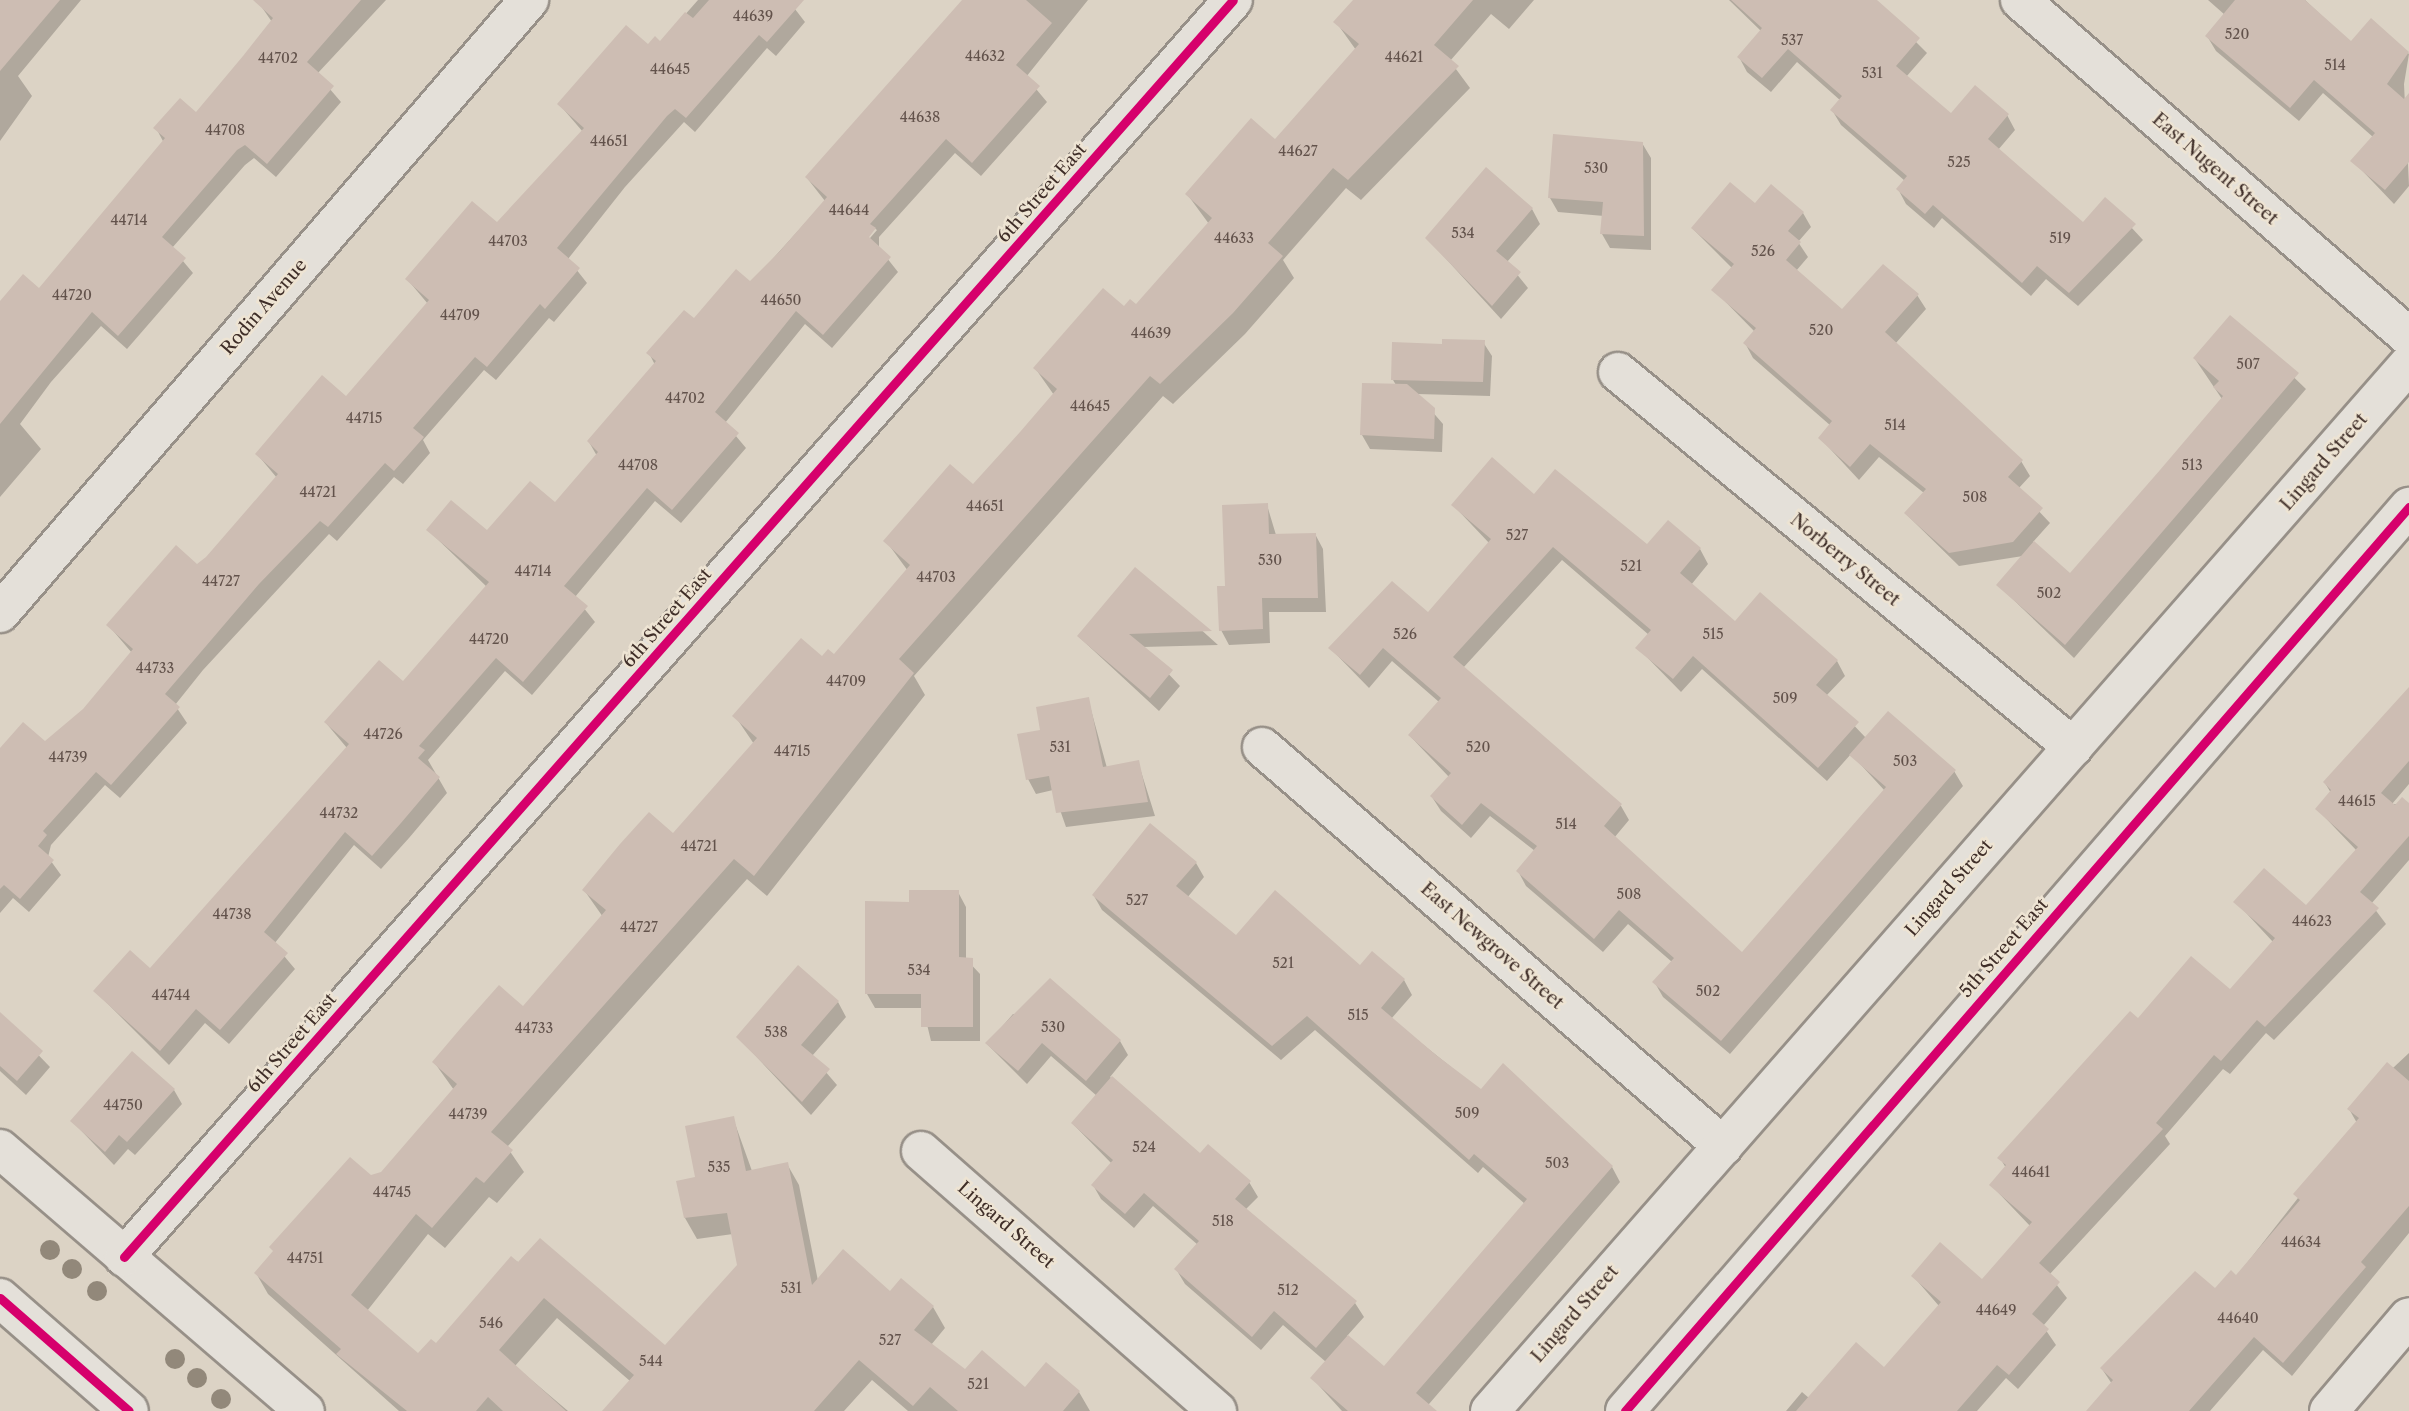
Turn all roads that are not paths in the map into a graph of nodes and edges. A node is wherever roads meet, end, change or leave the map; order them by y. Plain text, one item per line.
1 (529, 0) edge
2 (1233, 0) edge
3 (2020, 0) edge
4 (2409, 337) edge
5 (2409, 364) edge
6 (1618, 372) dead end
7 (2409, 507) edge
8 (0, 613) edge
9 (1262, 747) dead end
10 (2073, 747) junction
11 (1723, 1146) junction
12 (0, 1149) edge
13 (921, 1151) dead end
14 (124, 1257) junction
15 (0, 1298) edge
16 (2409, 1317) edge
17 (130, 1411) edge
18 (305, 1411) edge
19 (1217, 1411) edge
20 (1490, 1411) edge
21 (1625, 1411) edge
22 (2329, 1411) edge

1 - 8 street, Rodin Avenue
2 - 14 street, 6th Street East
3 - 4 street, East Nugent Street
5 - 10 street, Lingard Street
6 - 10 street, Norberry Street
7 - 21 street, 5th Street East
9 - 11 street, East Newgrove Street
10 - 11 street, Lingard Street
11 - 20 street, Lingard Street
12 - 14 street
13 - 19 street, Lingard Street
14 - 18 street
15 - 17 street
16 - 22 street

